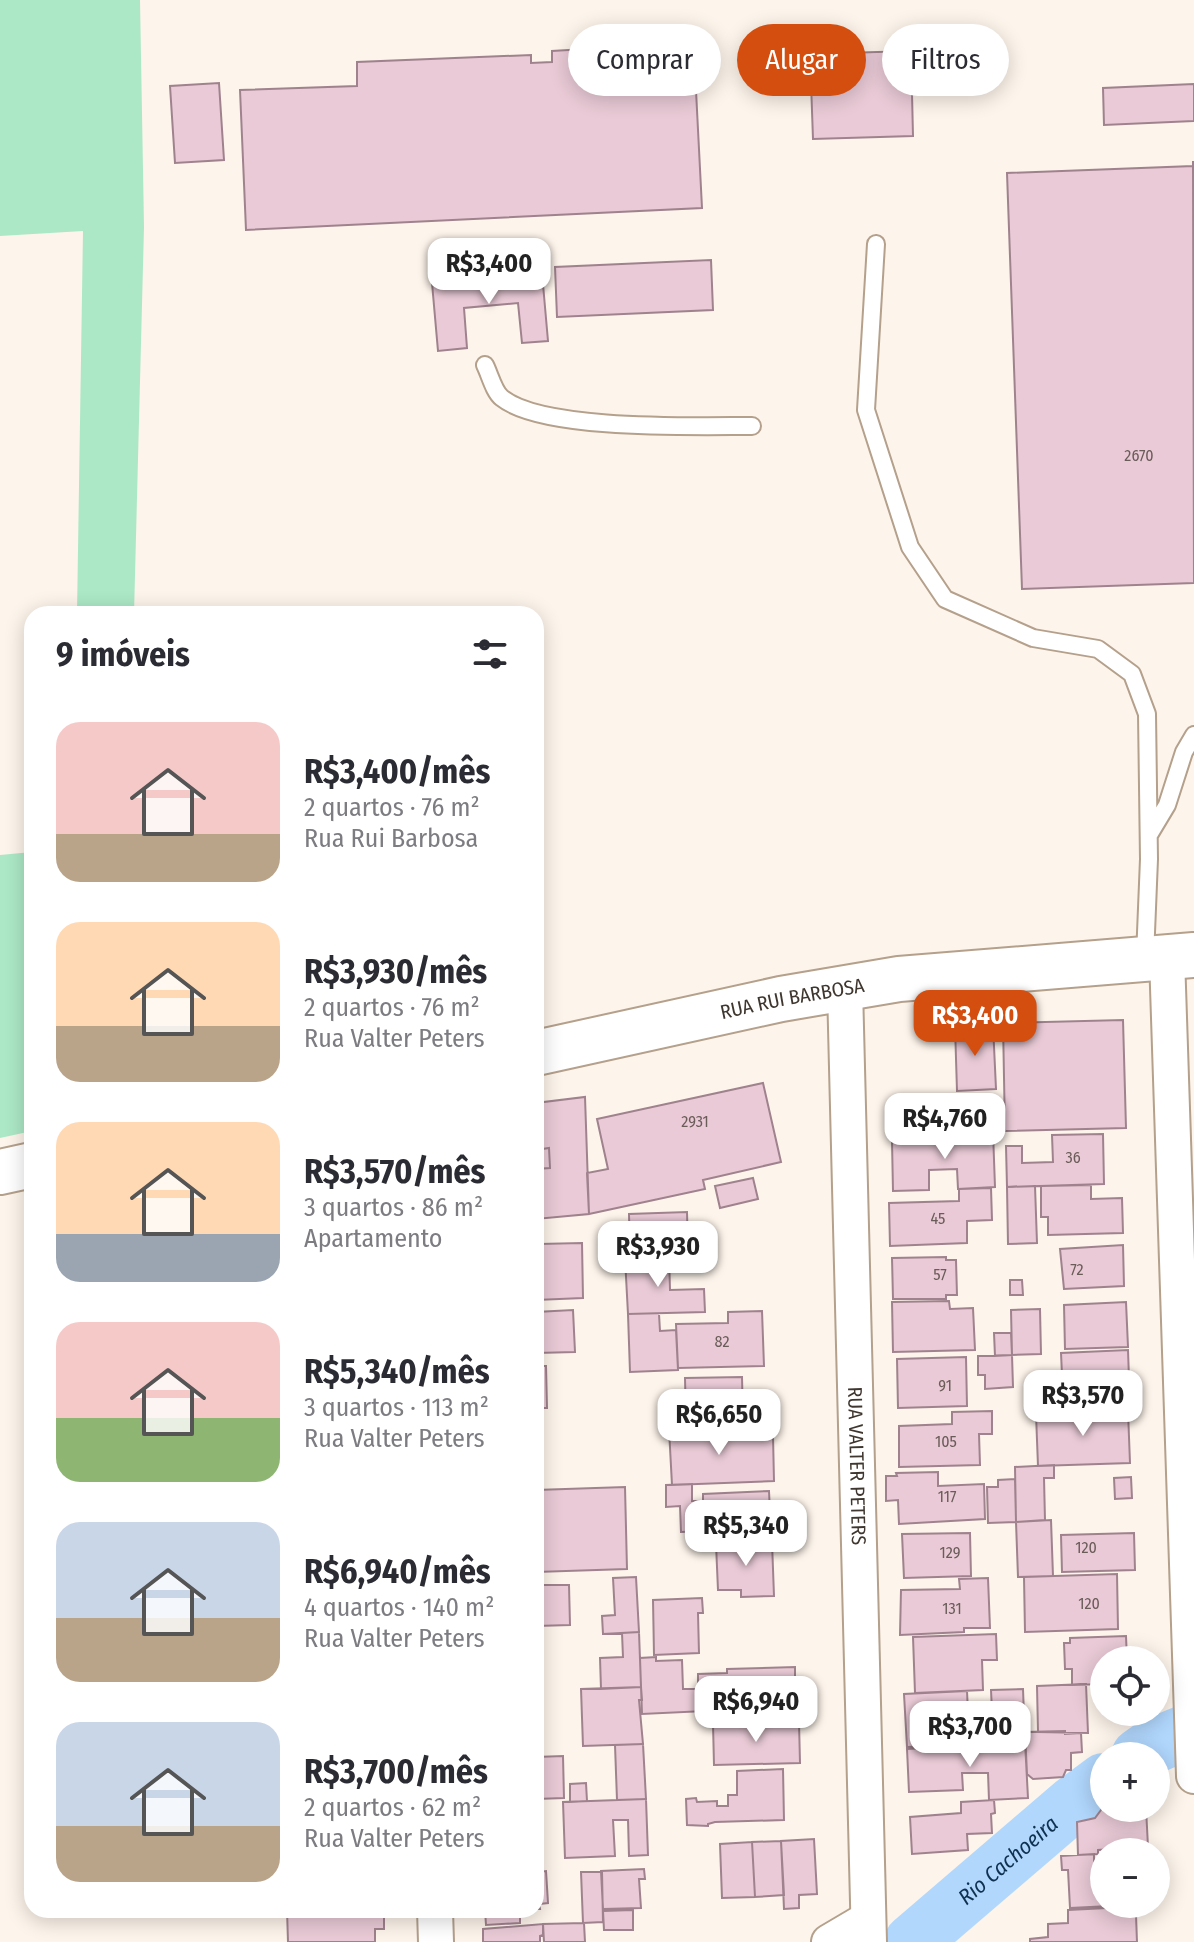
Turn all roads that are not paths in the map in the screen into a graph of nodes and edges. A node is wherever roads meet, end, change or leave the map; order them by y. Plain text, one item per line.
1 (876, 244) dead end
2 (485, 365) dead end
3 (752, 426) dead end
4 (1194, 735) edge
5 (1149, 836) junction
6 (1169, 957) edge
7 (845, 988) junction
8 (544, 1051) edge
9 (24, 1167) edge
10 (0, 1172) edge
11 (1194, 1767) edge
12 (1194, 1776) edge
13 (435, 1918) edge
14 (869, 1930) edge
15 (436, 1942) edge
16 (829, 1942) edge

1 - 5 lane
2 - 3 lane
4 - 5 lane
5 - 6 lane
6 - 7 street, RUA RUI BARBOSA
6 - 11 street
7 - 8 street, RUA RUI BARBOSA
7 - 14 street, RUA VALTER PETERS
9 - 10 street
11 - 12 street
13 - 15 street
14 - 16 street

